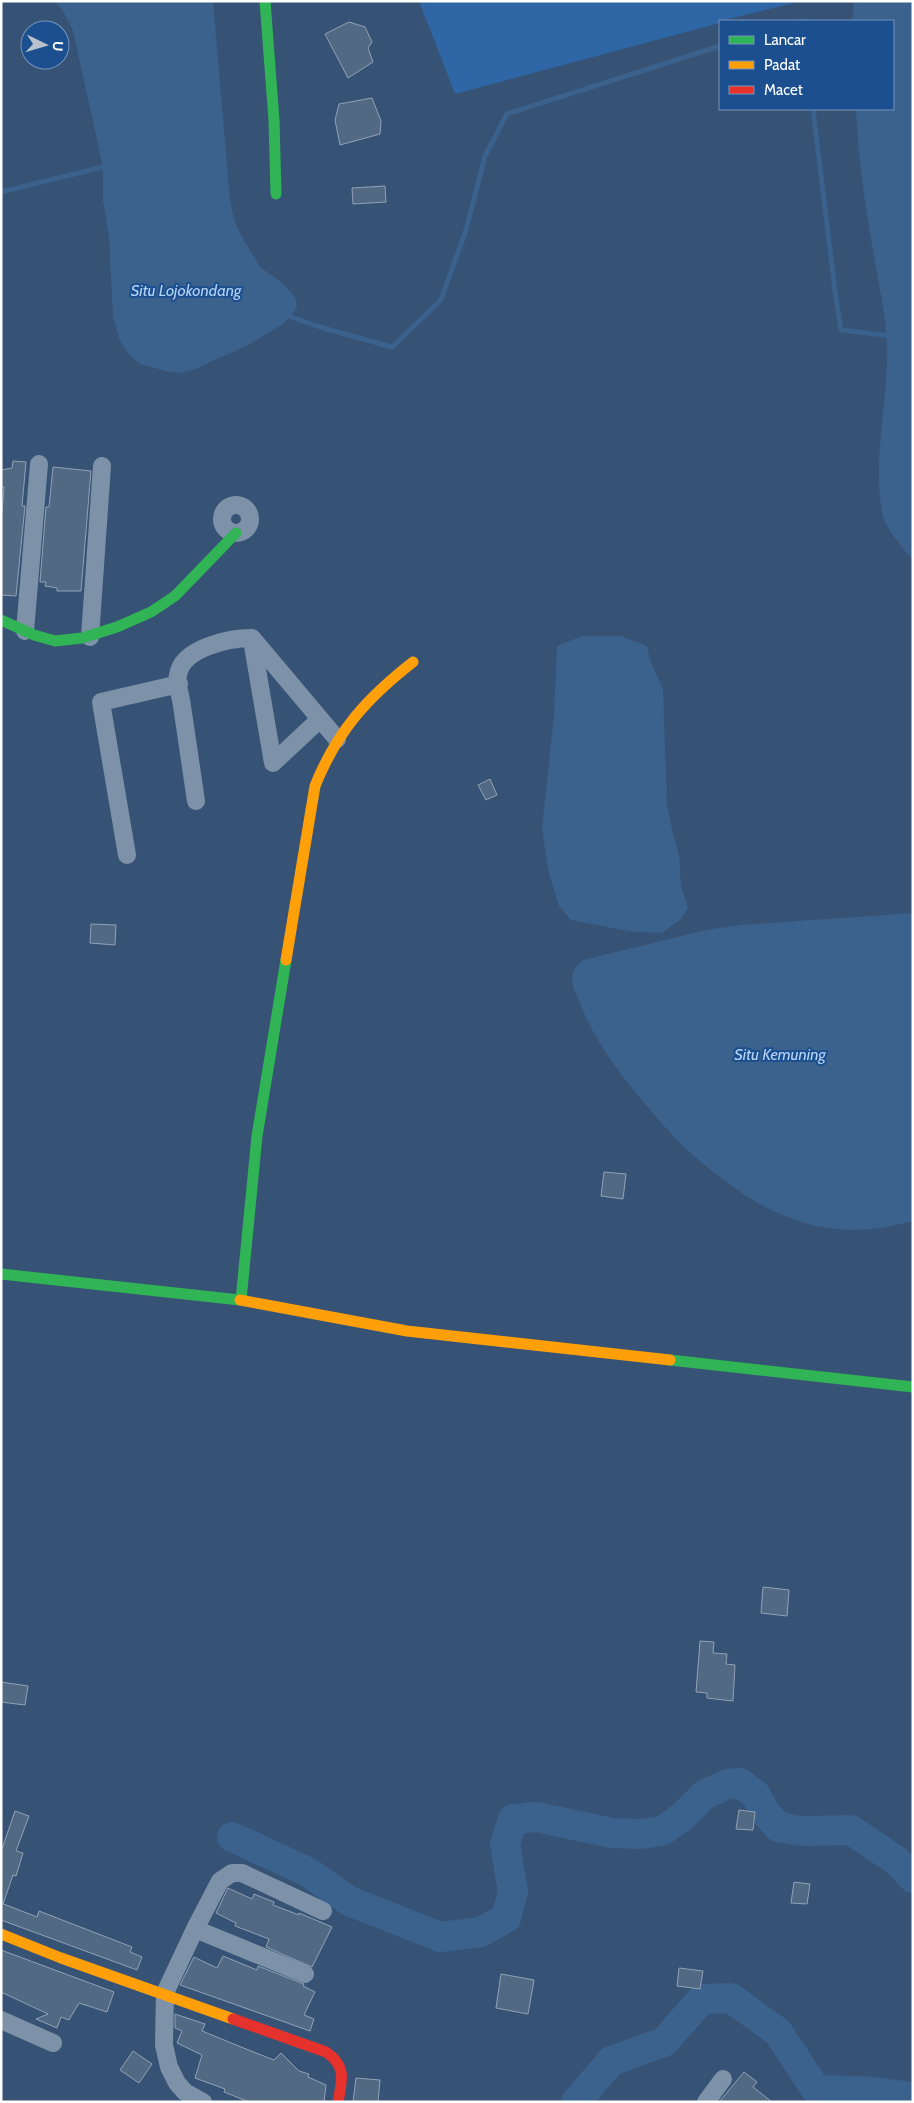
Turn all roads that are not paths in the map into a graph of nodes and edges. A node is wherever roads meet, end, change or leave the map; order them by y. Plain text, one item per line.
1 (265, 1) edge
2 (276, 194) dead end
3 (39, 464) dead end
4 (102, 466) dead end
5 (236, 532) dead end
6 (1, 620) edge
7 (25, 632) junction
8 (90, 637) junction
9 (252, 638) junction
10 (413, 662) dead end
11 (179, 684) junction
12 (320, 719) junction
13 (337, 739) junction
14 (196, 801) dead end
15 (127, 855) dead end
16 (1, 1274) edge
17 (241, 1300) junction
18 (913, 1387) edge
19 (323, 1912) dead end
20 (195, 1929) junction
21 (1, 1934) edge
22 (305, 1974) dead end
23 (165, 1993) junction
24 (1, 2020) edge
25 (53, 2042) dead end
26 (723, 2080) dead end
27 (203, 2102) edge
28 (338, 2102) edge
29 (706, 2102) edge

1 - 2 street
3 - 7 street
4 - 8 street
5 - 8 street
6 - 7 street
7 - 8 street
9 - 11 street
9 - 12 street
9 - 12 street
10 - 13 street
11 - 14 street
11 - 15 street
12 - 13 street
13 - 17 street
16 - 17 street
17 - 18 street
19 - 20 street
20 - 22 street
20 - 23 street
21 - 23 street
23 - 27 street
23 - 28 street
24 - 25 street
26 - 29 street

